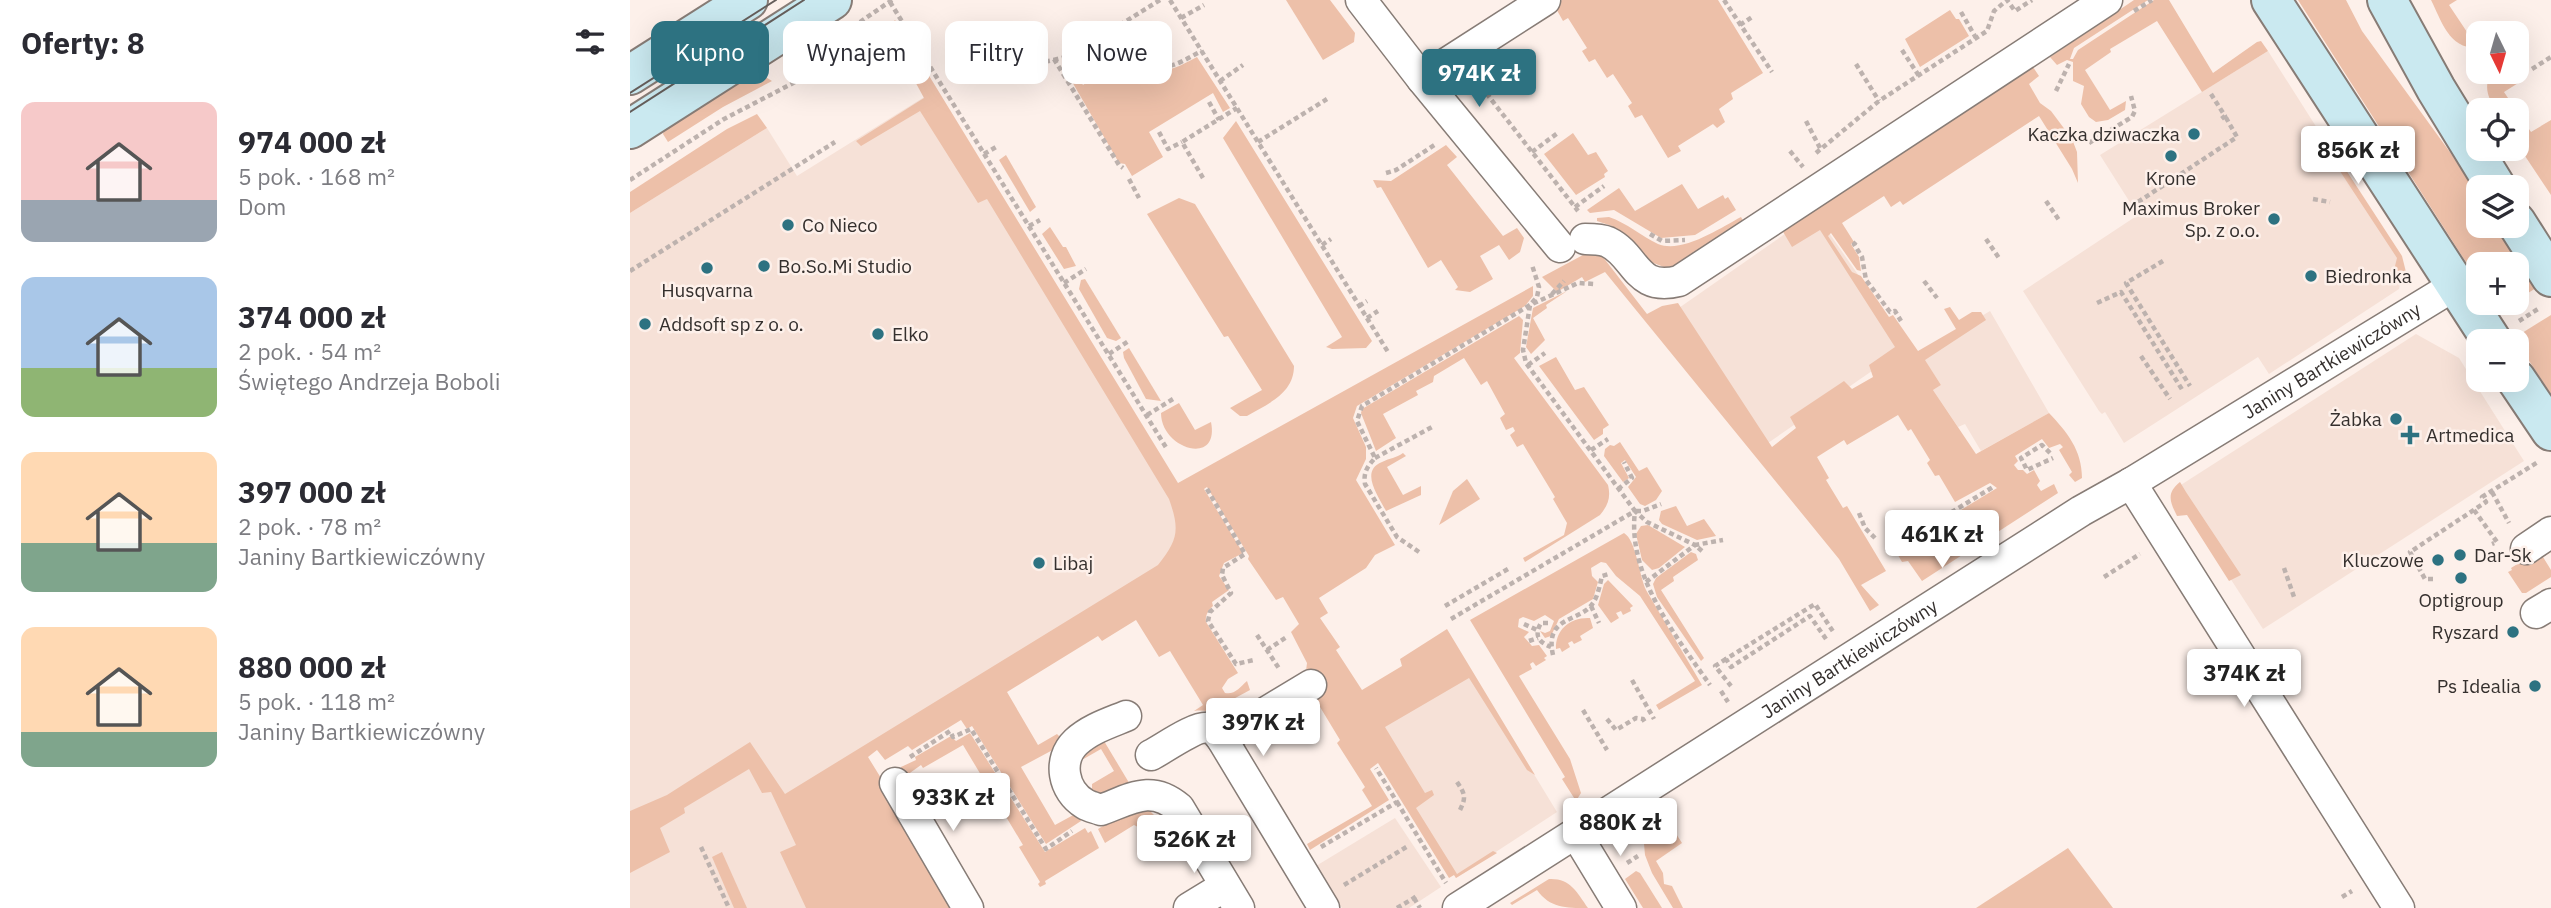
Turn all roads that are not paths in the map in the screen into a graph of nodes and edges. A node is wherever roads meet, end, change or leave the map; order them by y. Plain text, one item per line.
1 (748, 0) edge
2 (1362, 0) edge
3 (1545, 0) edge
4 (2107, 0) edge
5 (2271, 0) edge
6 (2387, 0) edge
7 (845, 19) edge
8 (630, 75) edge
9 (1422, 79) junction
10 (630, 129) edge
11 (2489, 175) edge
12 (2457, 284) junction
13 (2485, 329) edge
14 (2522, 392) edge
15 (2546, 446) edge
16 (2131, 483) junction
17 (2551, 532) edge
18 (2515, 538) road end
19 (1298, 681) road end
20 (1126, 716) dead end
21 (1222, 739) junction
22 (1151, 755) dead end
23 (895, 783) road end
24 (1576, 834) junction
25 (1232, 897) edge
26 (1454, 899) edge
27 (968, 908) edge
28 (1189, 908) edge
29 (1324, 908) edge
30 (1621, 908) edge
31 (2399, 908) edge

1 - 8 main road
2 - 9 street
3 - 9 street
4 - 9 street
5 - 12 main road
6 - 11 main road
7 - 10 main road
12 - 13 main road
12 - 16 street, Janiny Bartkiewiczówny
14 - 15 main road
16 - 24 street, Janiny Bartkiewiczówny
16 - 31 street
17 - 18 street
19 - 21 street
20 - 25 street
21 - 22 street
21 - 29 street
23 - 27 street
24 - 26 street, Janiny Bartkiewiczówny
24 - 30 street
25 - 28 street

